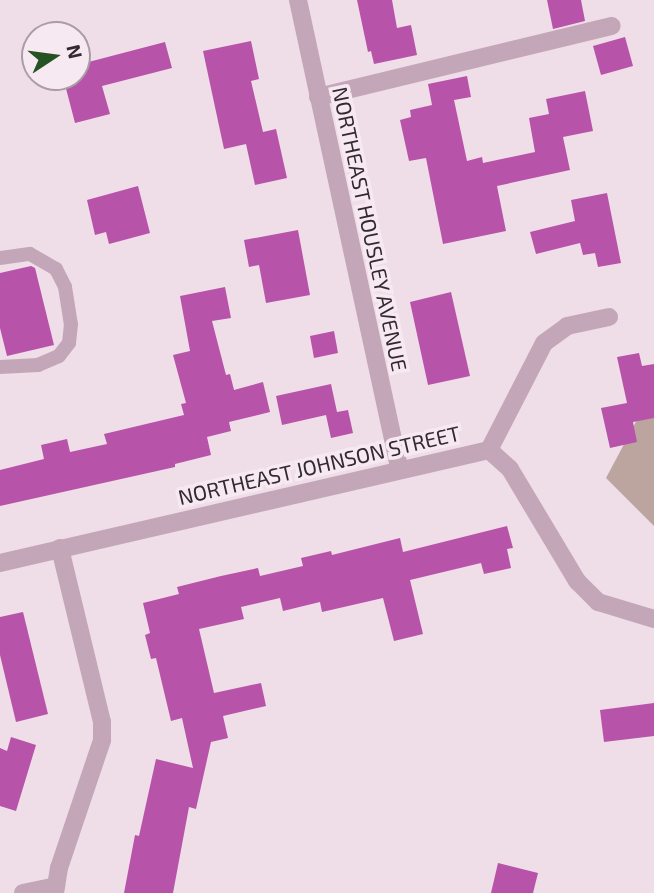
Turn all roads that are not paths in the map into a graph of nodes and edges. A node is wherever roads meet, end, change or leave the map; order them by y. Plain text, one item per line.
1 (298, 0) edge
2 (612, 26) dead end
3 (318, 97) junction
4 (0, 258) edge
5 (609, 317) dead end
6 (0, 367) edge
7 (489, 450) junction
8 (399, 468) junction
9 (60, 548) junction
10 (0, 563) edge
11 (654, 619) edge
12 (56, 889) edge
13 (23, 893) edge

1 - 3 street, NORTHEAST HOUSLEY AVENUE
2 - 3 street
3 - 8 street, NORTHEAST HOUSLEY AVENUE
4 - 6 lane
5 - 7 street
7 - 8 street, NORTHEAST JOHNSON STREET
7 - 11 street, NORTHEAST JOHNSON STREET
8 - 9 street, NORTHEAST JOHNSON STREET
9 - 10 street, NORTHEAST JOHNSON STREET
9 - 12 street
12 - 13 street

